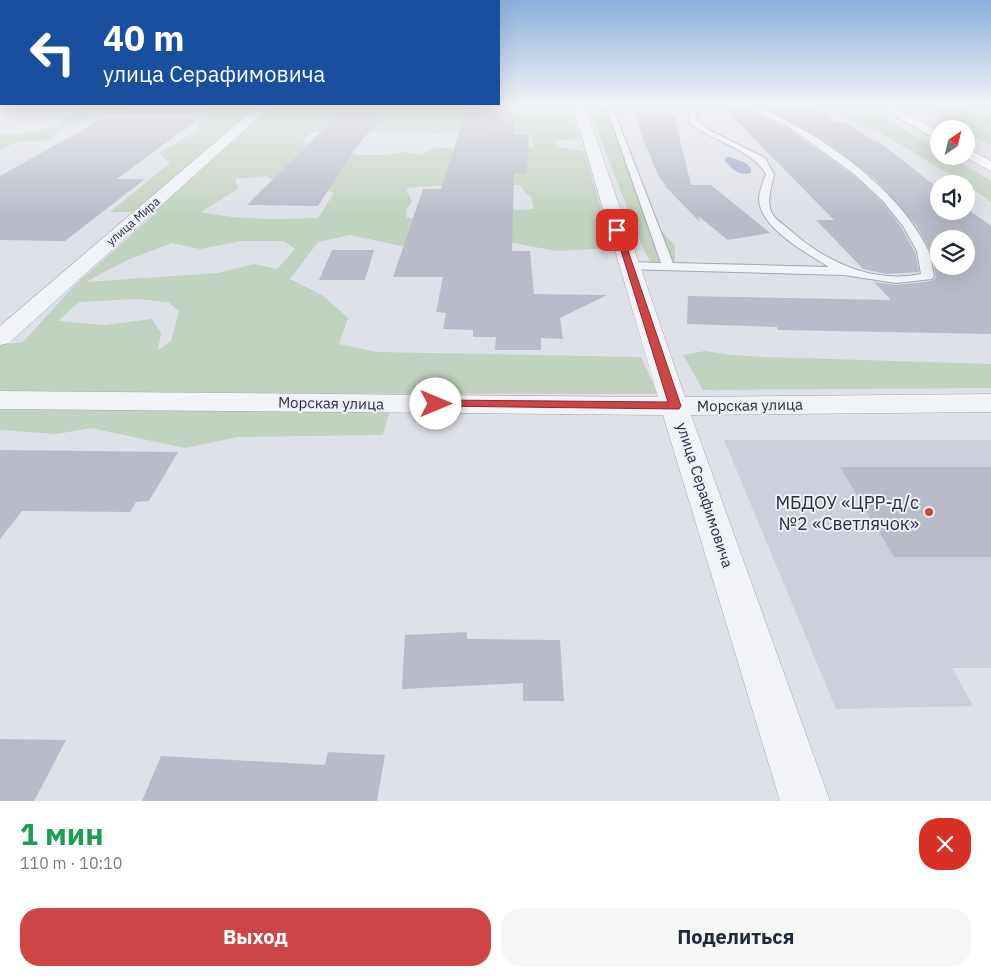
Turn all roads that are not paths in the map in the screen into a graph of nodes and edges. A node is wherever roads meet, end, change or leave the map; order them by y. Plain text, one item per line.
1 (225, 140) edge
2 (590, 140) edge
3 (622, 140) edge
4 (723, 140) edge
5 (817, 140) edge
6 (975, 157) edge
7 (991, 166) edge
8 (628, 266) junction
9 (668, 267) junction
10 (844, 271) junction
11 (0, 338) edge
12 (0, 400) edge
13 (991, 403) edge
14 (675, 406) junction
15 (805, 801) edge

1 - 11 street, улица Мира
2 - 8 street, улица Серафимовича
3 - 9 lane
4 - 10 lane
5 - 10 lane
6 - 7 main road
8 - 9 lane
8 - 14 street, улица Серафимовича
9 - 10 lane
12 - 14 street, Морская улица
13 - 14 street, Морская улица
14 - 15 street, улица Серафимовича

